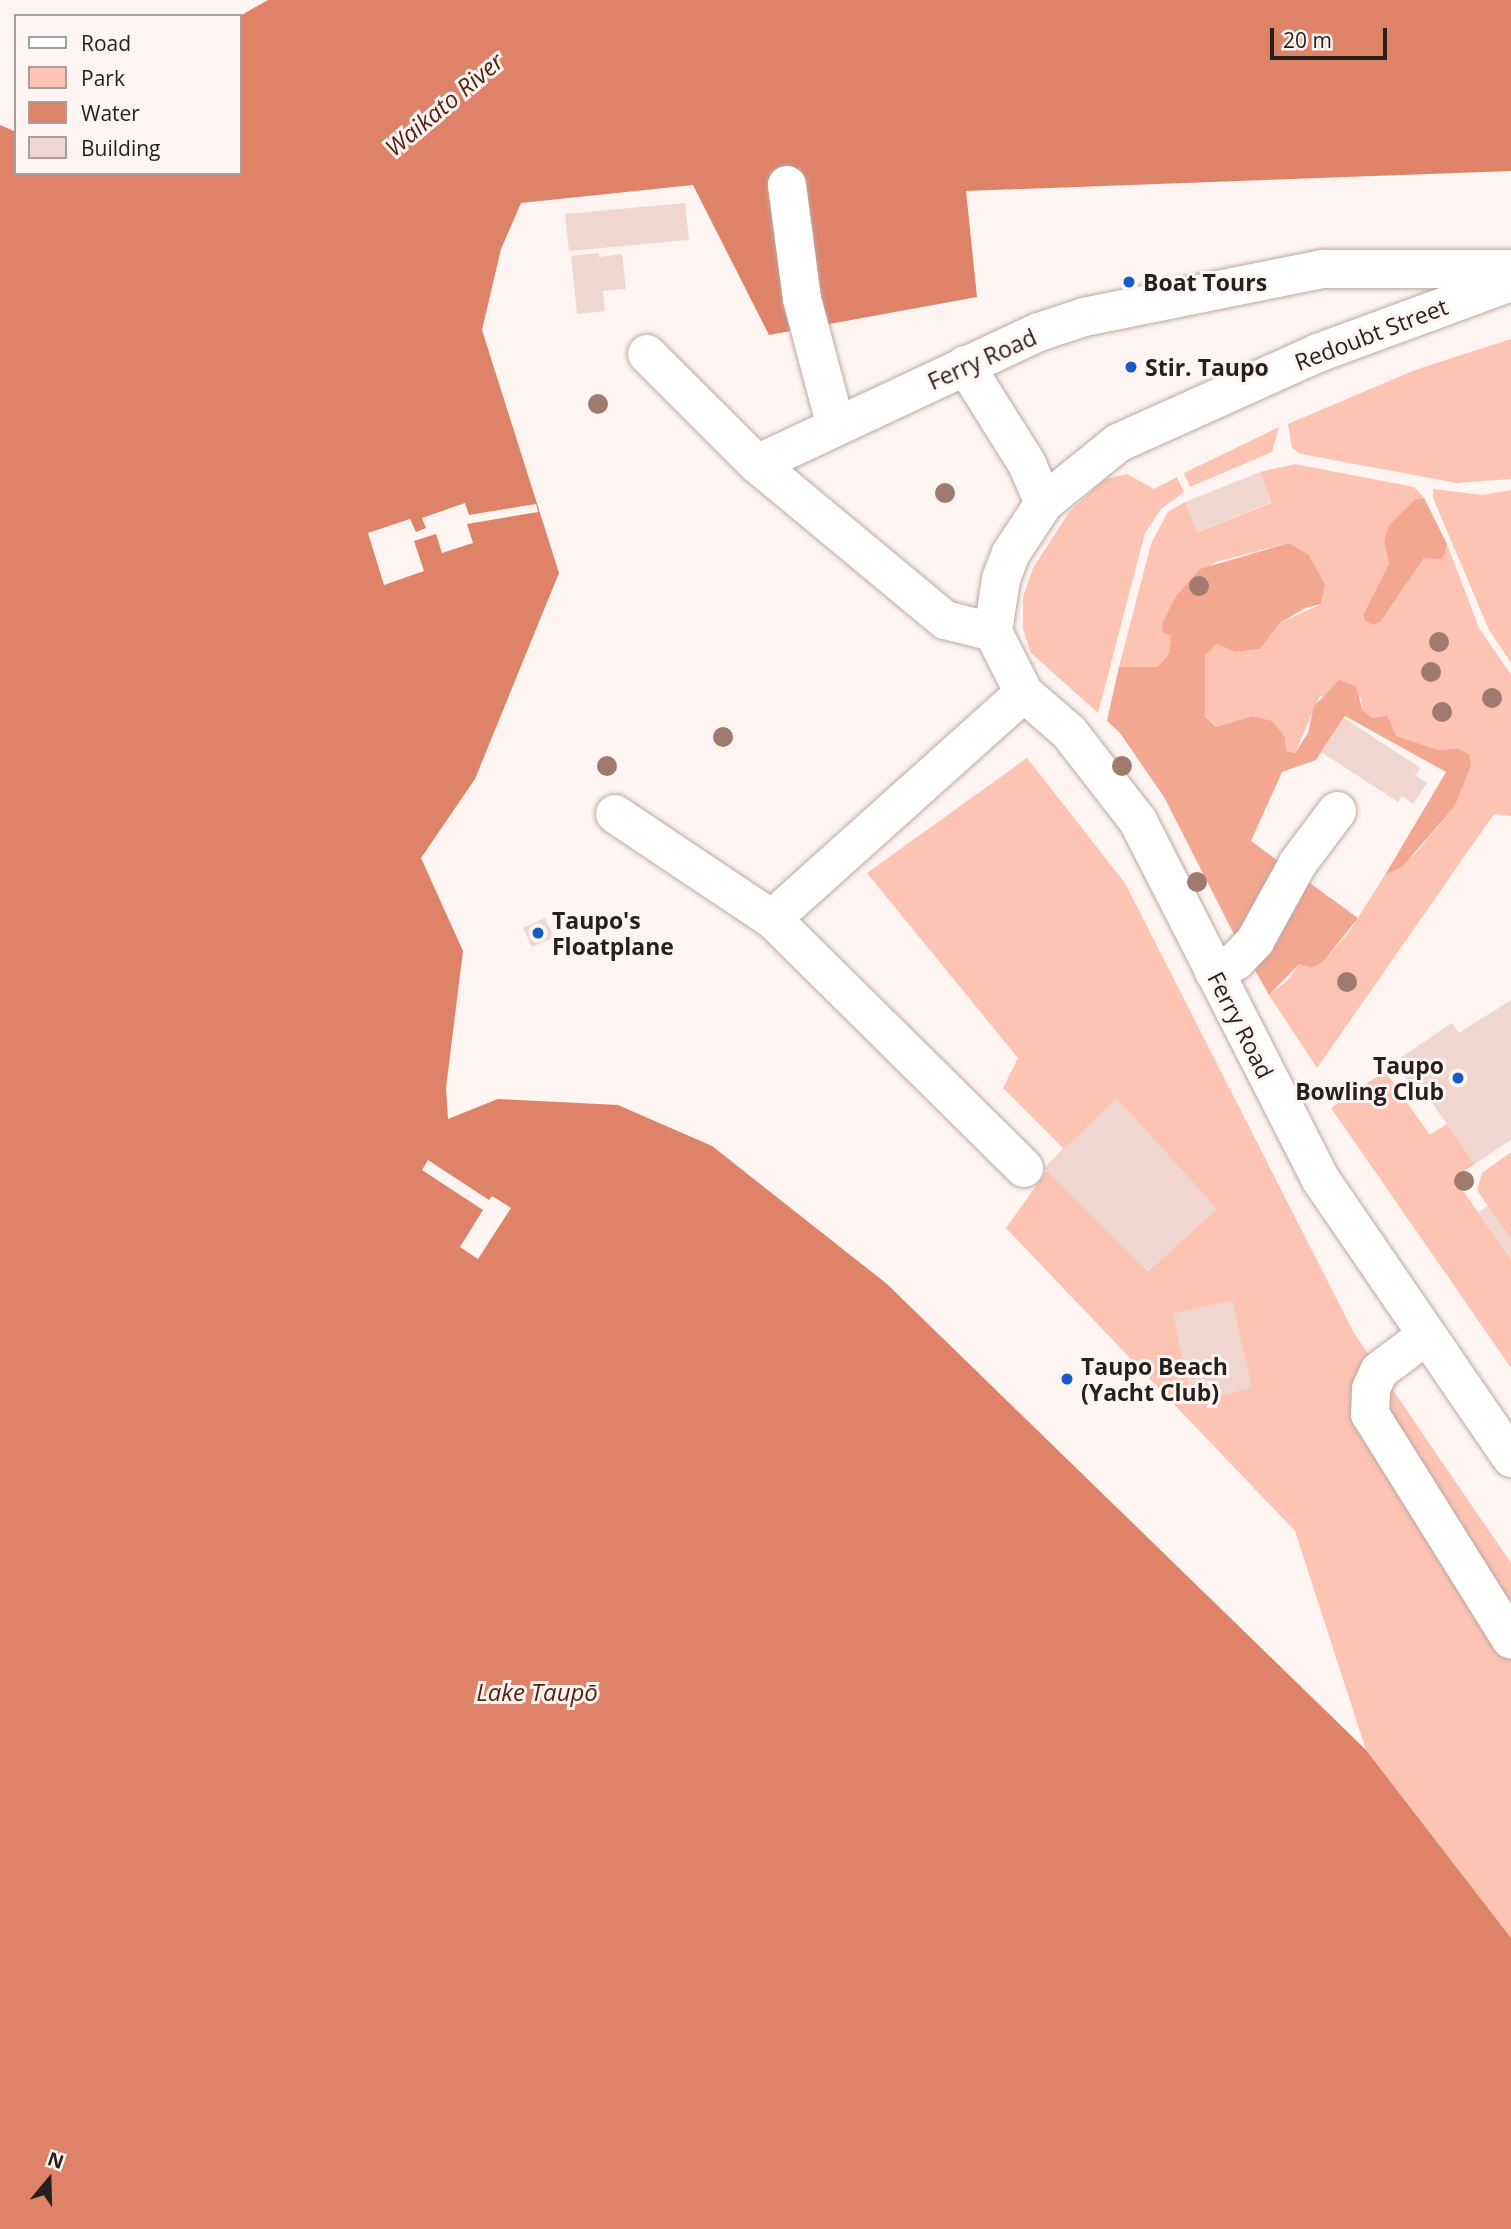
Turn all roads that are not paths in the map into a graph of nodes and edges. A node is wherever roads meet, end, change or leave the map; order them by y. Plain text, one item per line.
1 (787, 185) dead end
2 (1511, 269) edge
3 (1511, 282) edge
4 (647, 354) dead end
5 (965, 365) junction
6 (836, 427) junction
7 (757, 464) junction
8 (1036, 516) junction
9 (993, 632) junction
10 (1024, 693) junction
11 (1337, 811) dead end
12 (615, 814) dead end
13 (772, 919) junction
14 (1214, 972) junction
15 (1024, 1168) dead end
16 (1427, 1335) junction
17 (1511, 1458) edge
18 (1511, 1640) edge

1 - 6 street
2 - 5 street, Ferry Road
3 - 8 street, Redoubt Street
4 - 7 street
5 - 6 street, Ferry Road
5 - 8 street
6 - 7 street, Ferry Road
7 - 9 street
8 - 9 street
9 - 10 street, Ferry Road
10 - 13 street
10 - 14 street, Ferry Road
11 - 14 street
12 - 13 street
13 - 15 street
14 - 16 street, Ferry Road
16 - 17 street, Ferry Road
16 - 18 street

